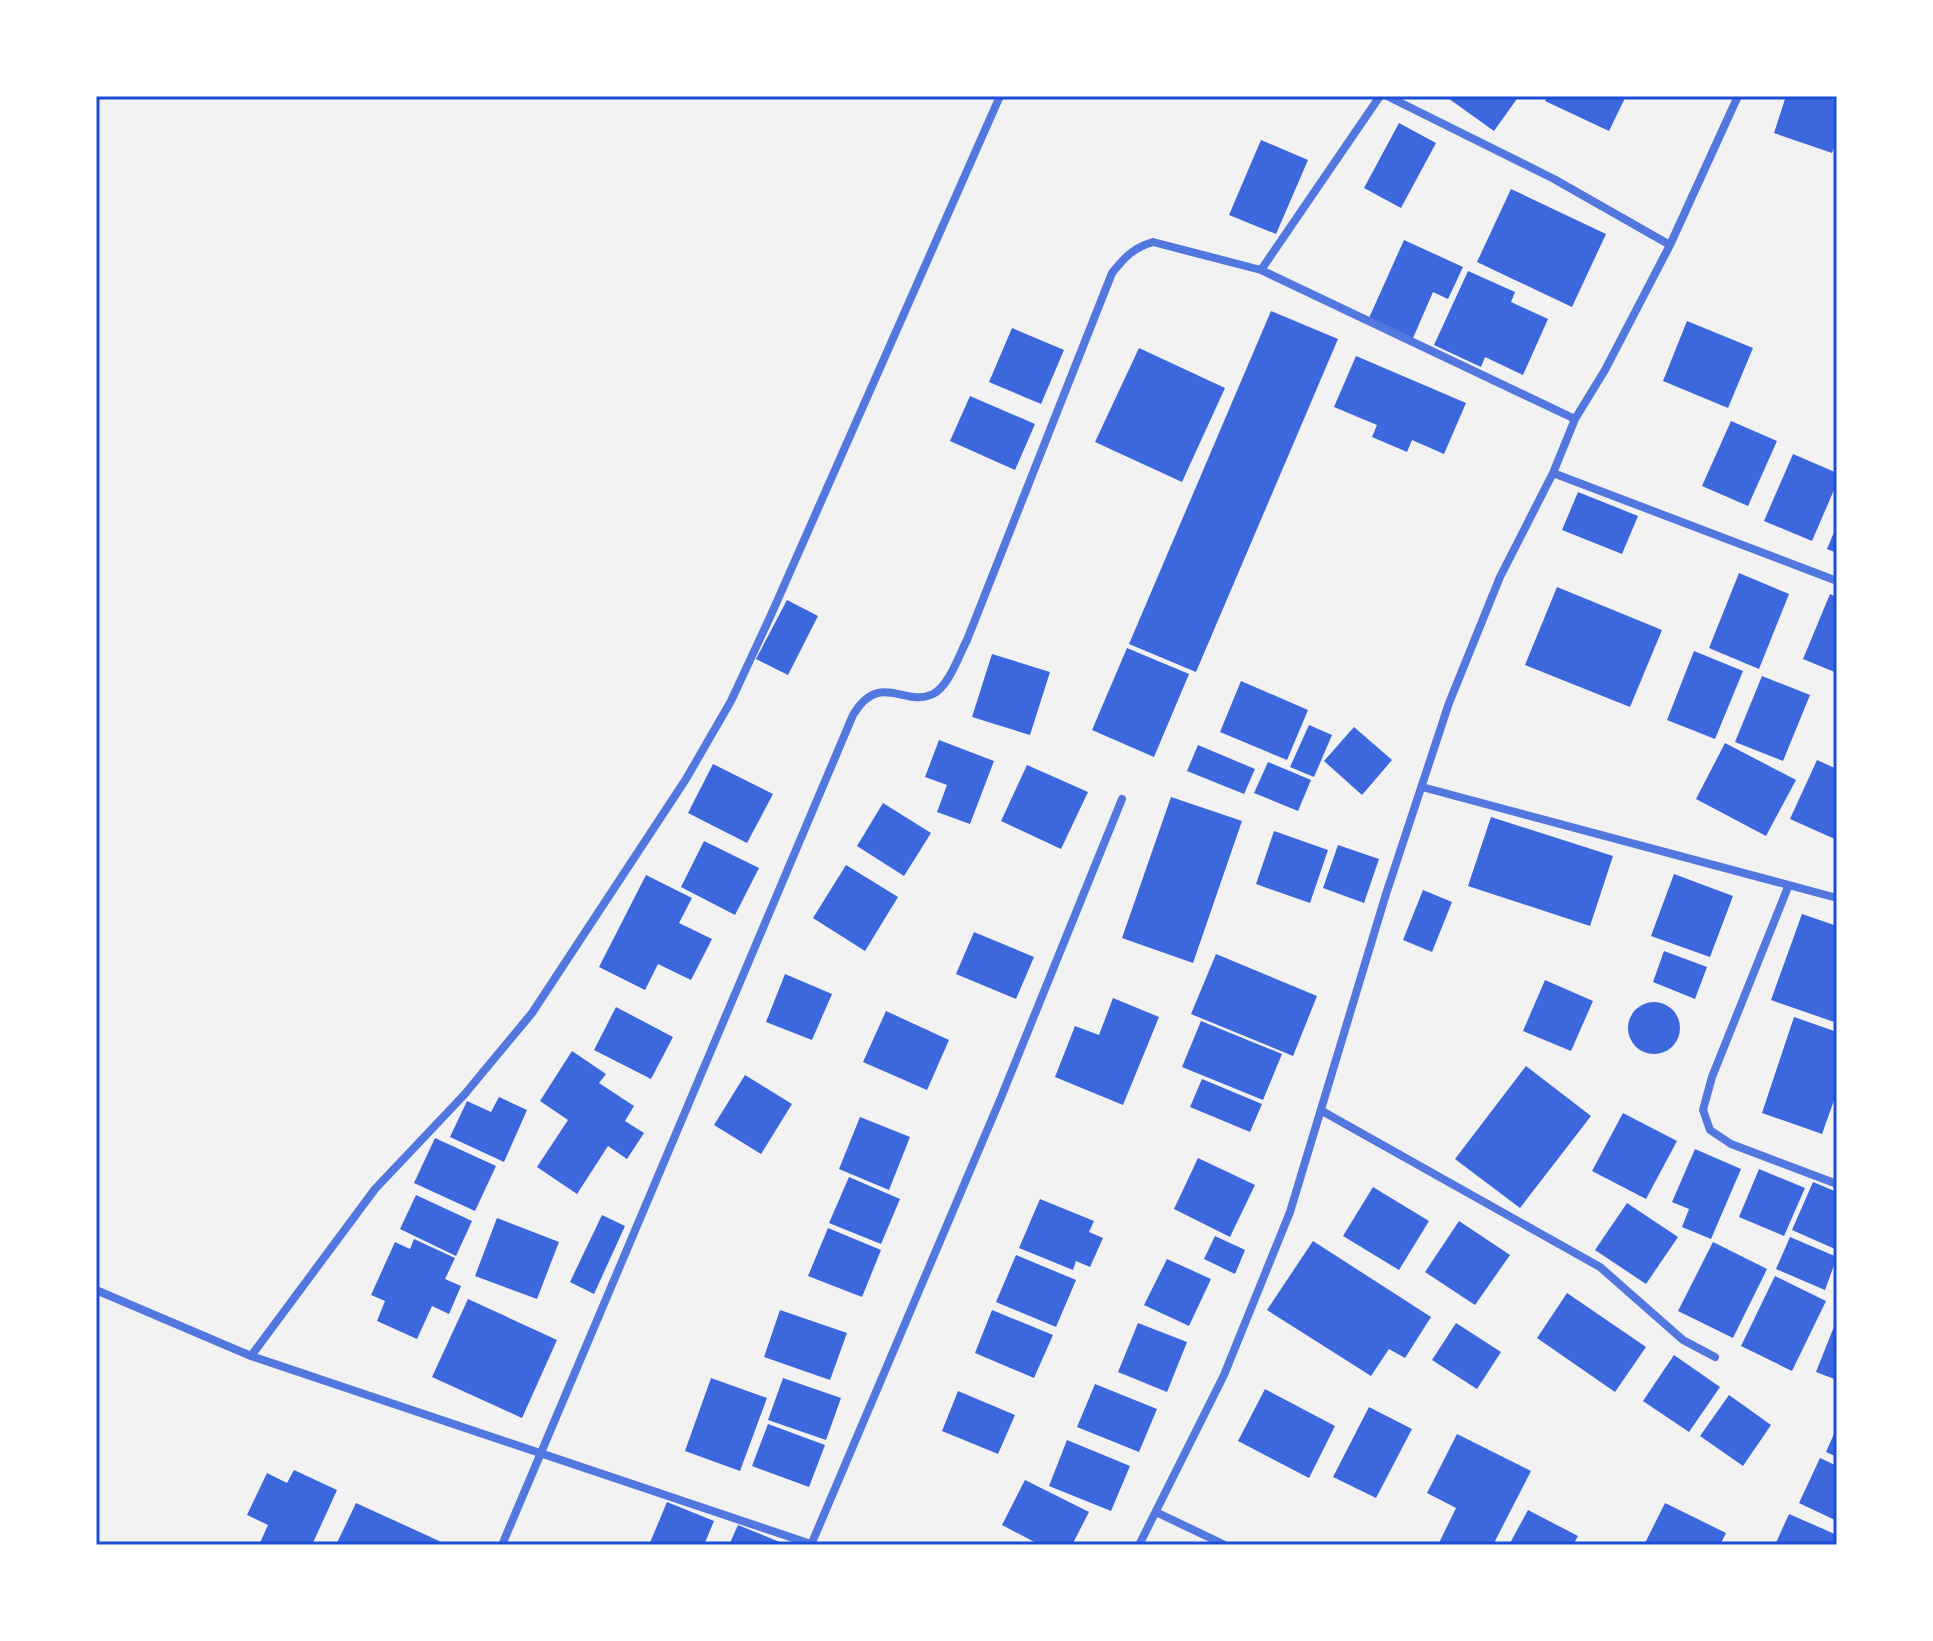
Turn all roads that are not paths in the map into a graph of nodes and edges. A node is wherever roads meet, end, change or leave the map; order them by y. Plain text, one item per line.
1 (1000, 96) edge
2 (1380, 96) edge
3 (1387, 96) edge
4 (1738, 96) edge
5 (1670, 245) junction
6 (1261, 270) junction
7 (1575, 419) junction
8 (1553, 473) junction
9 (1837, 581) edge
10 (1422, 787) junction
11 (1122, 799) dead end
12 (1788, 887) junction
13 (1837, 898) edge
14 (1322, 1111) junction
15 (1837, 1184) edge
16 (96, 1290) edge
17 (251, 1356) junction
18 (1715, 1357) dead end
19 (544, 1453) junction
20 (1158, 1513) junction
21 (502, 1545) edge
22 (812, 1545) edge
23 (1139, 1545) edge
24 (1225, 1545) edge

1 - 17 street
2 - 6 street
3 - 5 street
4 - 5 street
5 - 7 street
6 - 7 street
6 - 19 street
7 - 8 street
8 - 9 street
8 - 10 street
10 - 12 street
10 - 14 street
11 - 22 street
12 - 13 street
12 - 15 street
14 - 18 street
14 - 20 street
16 - 17 street
17 - 19 street
19 - 21 street
19 - 22 street
20 - 23 street
20 - 24 street

